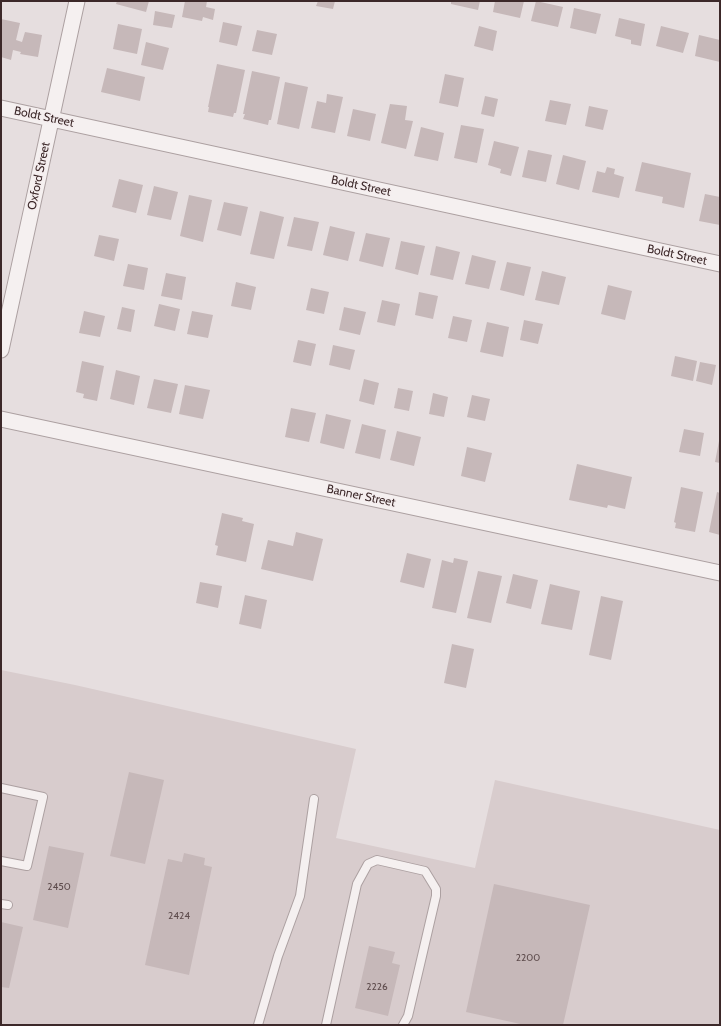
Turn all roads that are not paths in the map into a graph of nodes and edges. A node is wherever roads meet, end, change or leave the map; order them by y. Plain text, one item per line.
1 (77, 1) edge
2 (1, 108) edge
3 (51, 119) junction
4 (720, 264) edge
5 (1, 350) edge
6 (1, 418) edge
7 (720, 573) edge
8 (1, 788) edge
9 (314, 799) dead end
10 (1, 862) edge
11 (258, 1025) edge
12 (326, 1025) edge
13 (402, 1025) edge

1 - 3 street, Oxford Street
2 - 3 street, Boldt Street
3 - 4 street, Boldt Street
3 - 5 street, Oxford Street
6 - 7 street, Banner Street
8 - 10 lane
9 - 11 lane
12 - 13 lane

